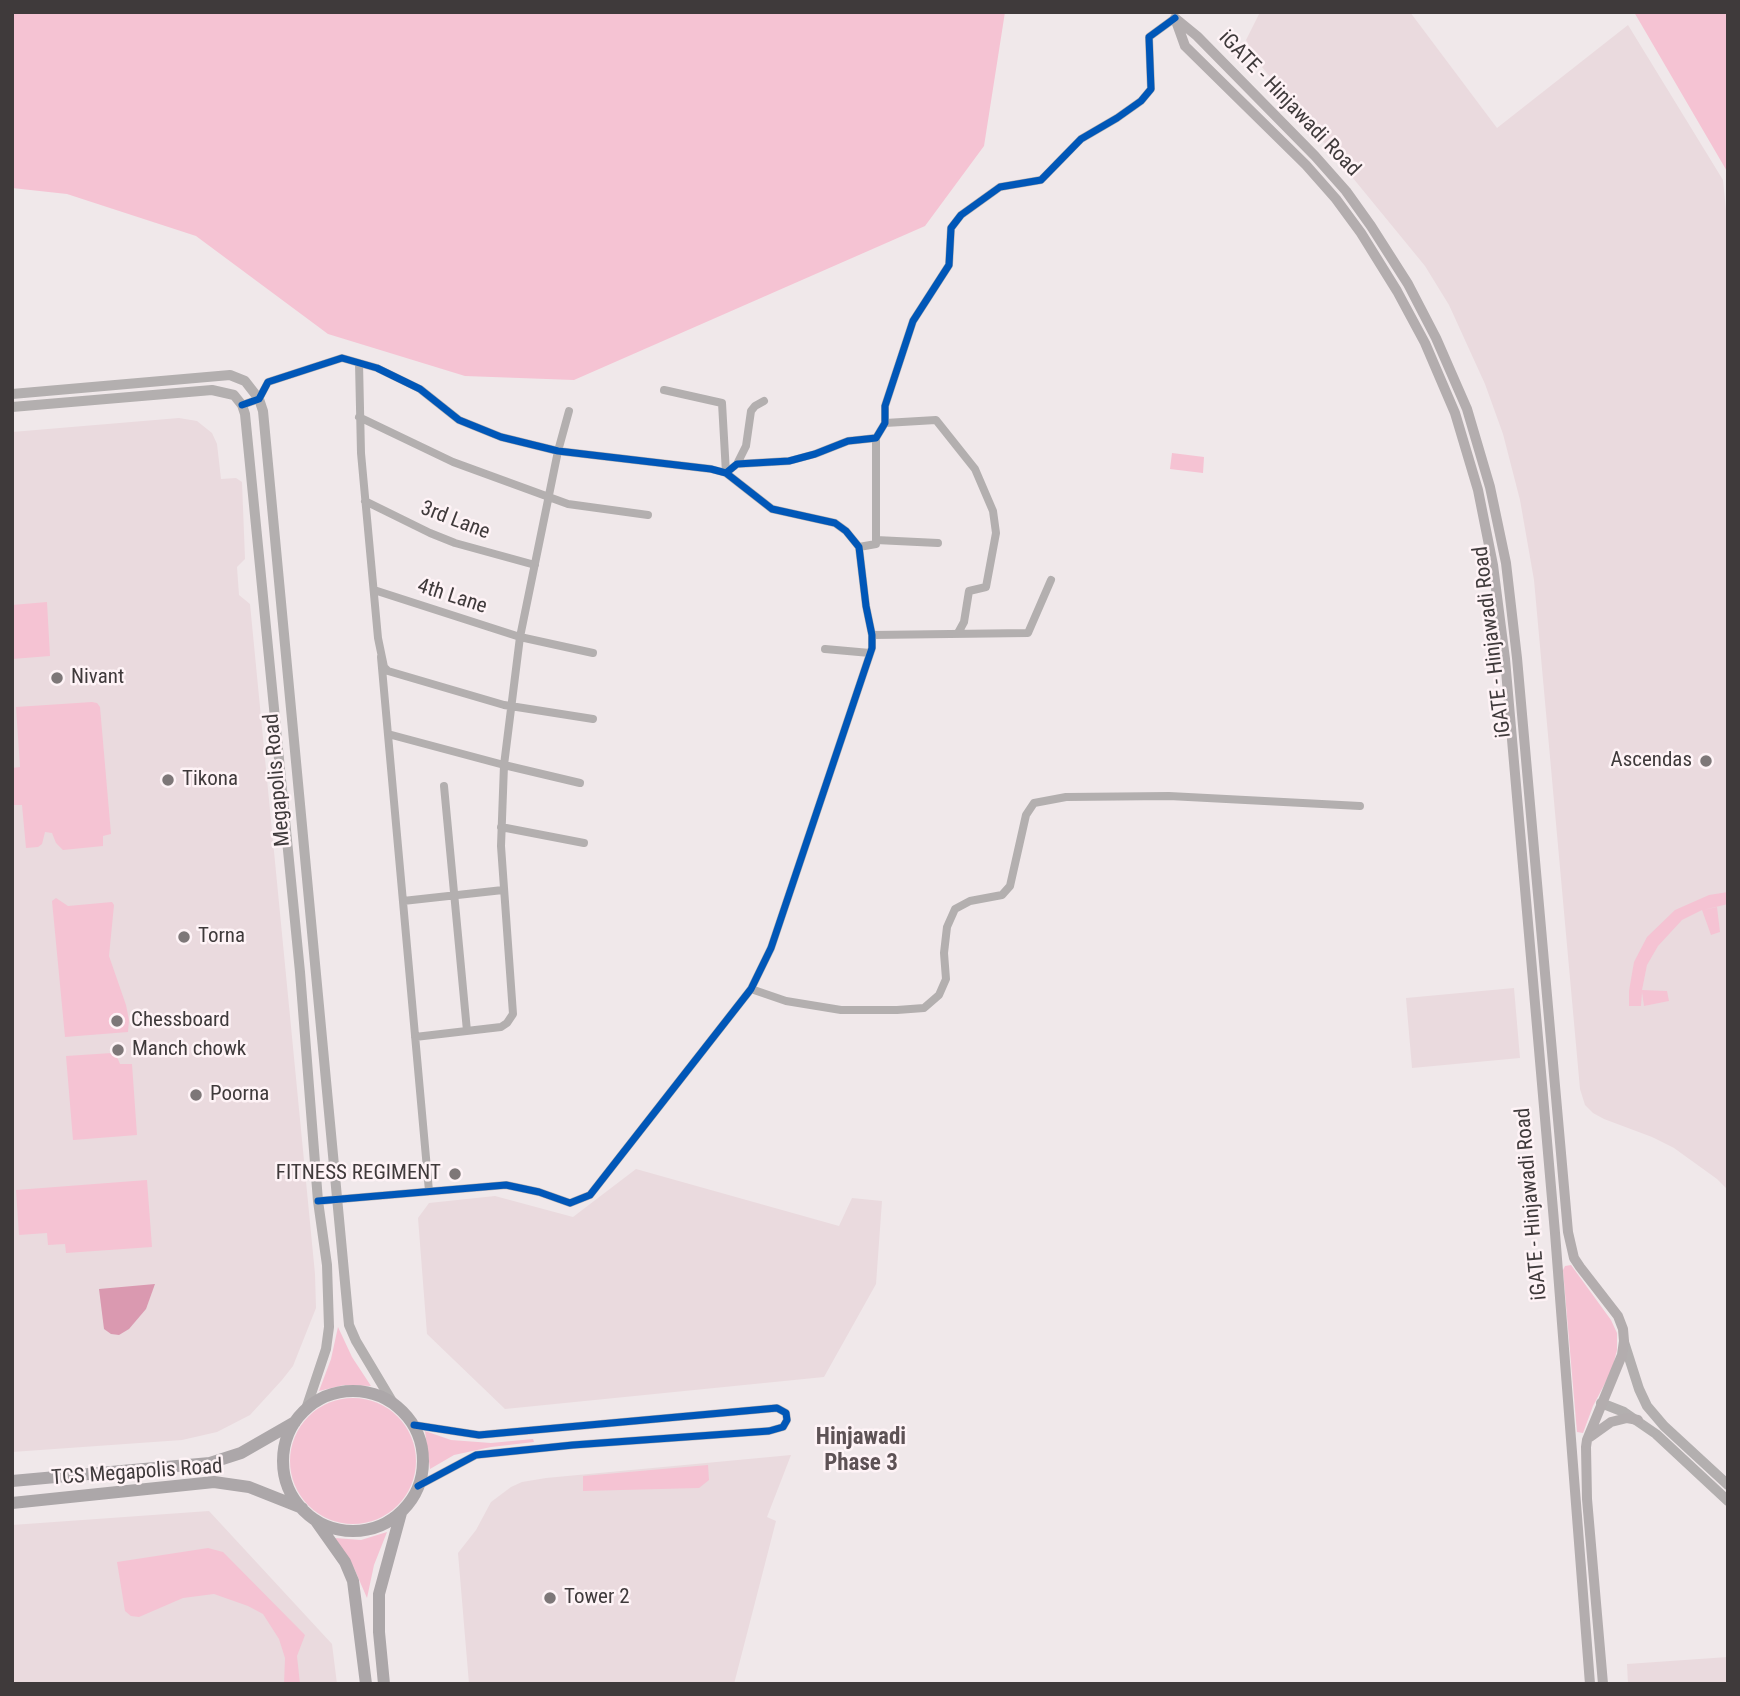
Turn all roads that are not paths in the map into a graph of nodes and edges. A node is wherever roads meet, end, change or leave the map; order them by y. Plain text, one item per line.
1 (1175, 18) junction
2 (1346, 191) junction
3 (1336, 199) junction
4 (359, 363) junction
5 (664, 390) dead end
6 (12, 394) edge
7 (259, 399) junction
8 (764, 401) dead end
9 (242, 405) junction
10 (12, 407) edge
11 (569, 411) dead end
12 (359, 417) junction
13 (885, 423) junction
14 (876, 438) junction
15 (558, 451) junction
16 (737, 464) junction
17 (726, 473) junction
18 (549, 497) junction
19 (365, 501) junction
20 (648, 515) dead end
21 (876, 540) junction
22 (938, 543) dead end
23 (859, 547) junction
24 (535, 565) junction
25 (1051, 580) dead end
26 (374, 590) junction
27 (958, 633) junction
28 (872, 635) junction
29 (520, 637) junction
30 (825, 649) dead end
31 (593, 653) dead end
32 (870, 653) junction
33 (381, 657) junction
34 (511, 704) junction
35 (593, 719) dead end
36 (388, 734) junction
37 (504, 765) junction
38 (580, 783) dead end
39 (444, 786) dead end
40 (1360, 806) dead end
41 (502, 827) junction
42 (584, 844) dead end
43 (503, 890) junction
44 (456, 896) junction
45 (403, 901) junction
46 (751, 989) junction
47 (467, 1031) junction
48 (415, 1037) junction
49 (429, 1191) junction
50 (337, 1198) junction
51 (318, 1201) junction
52 (1574, 1258) junction
53 (1557, 1259) junction
54 (1624, 1341) junction
55 (393, 1403) junction
56 (1601, 1403) junction
57 (306, 1409) junction
58 (1638, 1420) junction
59 (296, 1421) junction
60 (414, 1425) junction
61 (1587, 1440) junction
62 (12, 1481) edge
63 (1728, 1485) edge
64 (418, 1486) junction
65 (1728, 1501) edge
66 (12, 1503) edge
67 (302, 1508) junction
68 (401, 1512) junction
69 (314, 1519) junction
70 (1601, 1659) junction
71 (1588, 1661) junction
72 (366, 1684) edge
73 (384, 1684) edge
74 (1590, 1684) edge
75 (1603, 1684) edge

1 - 2 main road, iGATE - Hinjawadi Road
1 - 3 main road, iGATE - Hinjawadi Road
1 - 13 street
2 - 3 main road
2 - 52 main road, iGATE - Hinjawadi Road
3 - 53 main road, iGATE - Hinjawadi Road
4 - 7 street
4 - 12 street
4 - 15 street
5 - 17 street
6 - 7 street
7 - 9 street
7 - 50 street, Megapolis Road
8 - 16 street
9 - 10 street
9 - 51 street, Megapolis Road
11 - 15 street
12 - 18 street
12 - 19 street
13 - 14 street
13 - 27 street
14 - 16 street
14 - 21 street
15 - 17 street
15 - 18 street
16 - 17 street
17 - 23 street
18 - 20 street
18 - 24 street
19 - 24 street, 3rd Lane
19 - 26 street
21 - 22 street
21 - 23 street
23 - 28 street
24 - 29 street
25 - 27 street
26 - 29 street, 4th Lane
26 - 33 street
27 - 28 street
28 - 32 street
29 - 31 street, 4th Lane
29 - 34 street
30 - 32 street
32 - 46 street
33 - 34 street
33 - 36 street
34 - 35 street
34 - 37 street
36 - 37 street
36 - 45 street
37 - 38 street
37 - 41 street
39 - 44 street
40 - 46 street
41 - 42 street
41 - 43 street
43 - 44 street
43 - 47 street
44 - 45 street
44 - 47 street
45 - 48 street
46 - 49 street
47 - 48 street
48 - 49 street
49 - 50 street
50 - 51 street
50 - 55 street, Megapolis Road
51 - 57 street, Megapolis Road
52 - 53 main road
52 - 54 main road, iGATE - Hinjawadi Road
53 - 71 main road, iGATE - Hinjawadi Road
54 - 56 main road
54 - 63 street
55 - 57 main road
55 - 60 main road
56 - 58 street
56 - 61 main road
57 - 59 main road
58 - 61 main road
58 - 65 street
59 - 62 main road, TCS Megapolis Road
59 - 67 main road
60 - 64 main road
60 - 64 street
61 - 70 main road
64 - 68 main road
66 - 67 main road, TCS Megapolis Road
67 - 69 main road
68 - 69 main road
68 - 73 main road
69 - 72 main road
70 - 71 main road
70 - 75 main road
71 - 74 main road, iGATE - Hinjawadi Road

